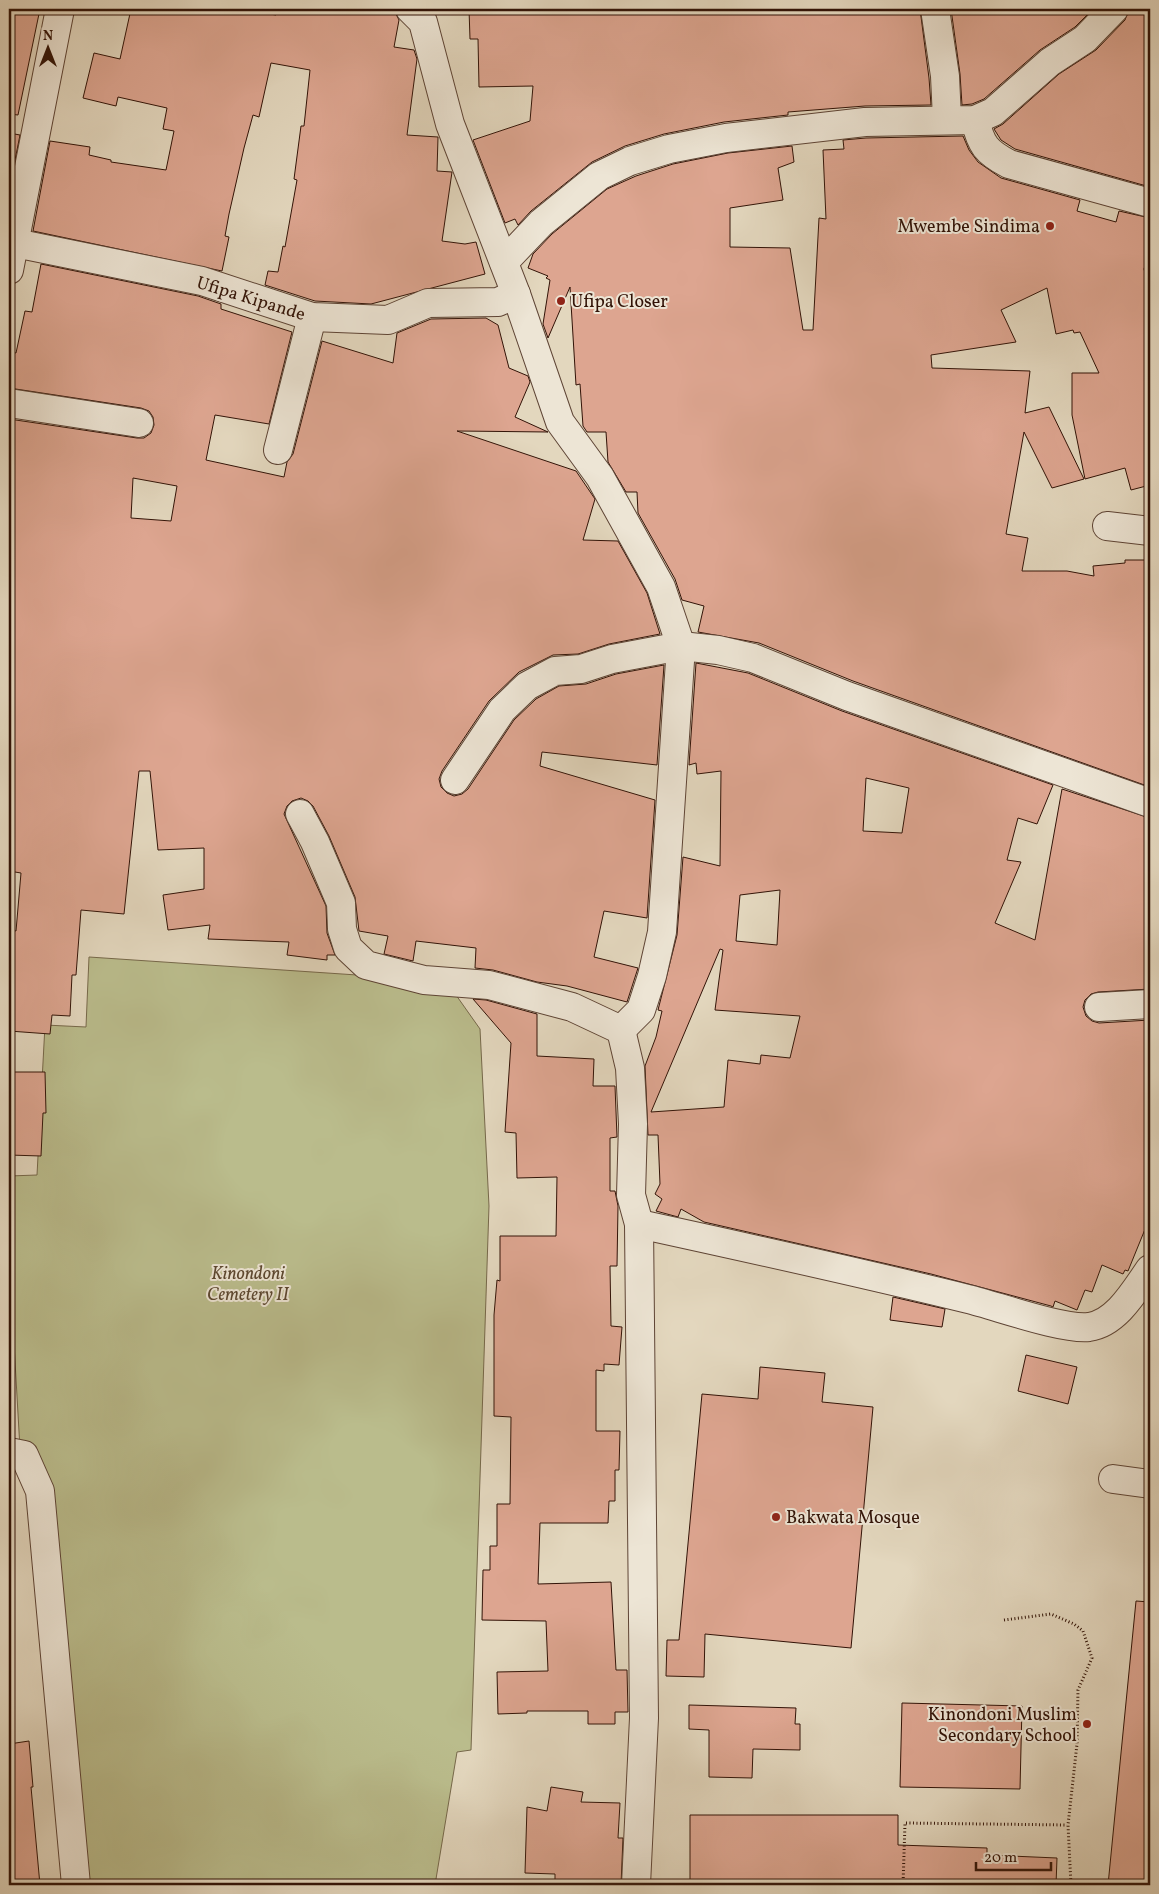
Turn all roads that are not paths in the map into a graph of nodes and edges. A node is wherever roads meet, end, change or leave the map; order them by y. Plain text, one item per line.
1 (60, 9) edge
2 (410, 9) edge
3 (935, 9) edge
4 (1114, 9) edge
5 (947, 120) junction
6 (975, 120) junction
7 (1150, 203) edge
8 (15, 243) junction
9 (504, 262) junction
10 (9, 270) edge
11 (516, 294) junction
12 (312, 317) junction
13 (9, 403) edge
14 (139, 423) dead end
15 (278, 450) dead end
16 (1107, 526) dead end
17 (1150, 531) edge
18 (682, 646) junction
19 (455, 780) dead end
20 (1150, 803) edge
21 (300, 814) dead end
22 (1150, 1004) edge
23 (1099, 1007) dead end
24 (621, 1030) junction
25 (639, 1224) junction
26 (1150, 1269) edge
27 (9, 1452) edge
28 (1113, 1479) dead end
29 (1150, 1484) edge
30 (76, 1885) edge
31 (636, 1885) edge

1 - 8 street
2 - 9 street
3 - 5 street
4 - 6 street
5 - 6 street
5 - 9 street
6 - 7 street
8 - 10 street
8 - 12 street, Ufipa Kipande
9 - 11 street
11 - 12 street, Ufipa Kipande
11 - 18 street
12 - 15 street
13 - 14 street
16 - 17 street
18 - 19 street
18 - 20 street
18 - 24 street
21 - 24 street
22 - 23 street
24 - 25 street
25 - 26 street
25 - 31 street
27 - 30 street
28 - 29 street

